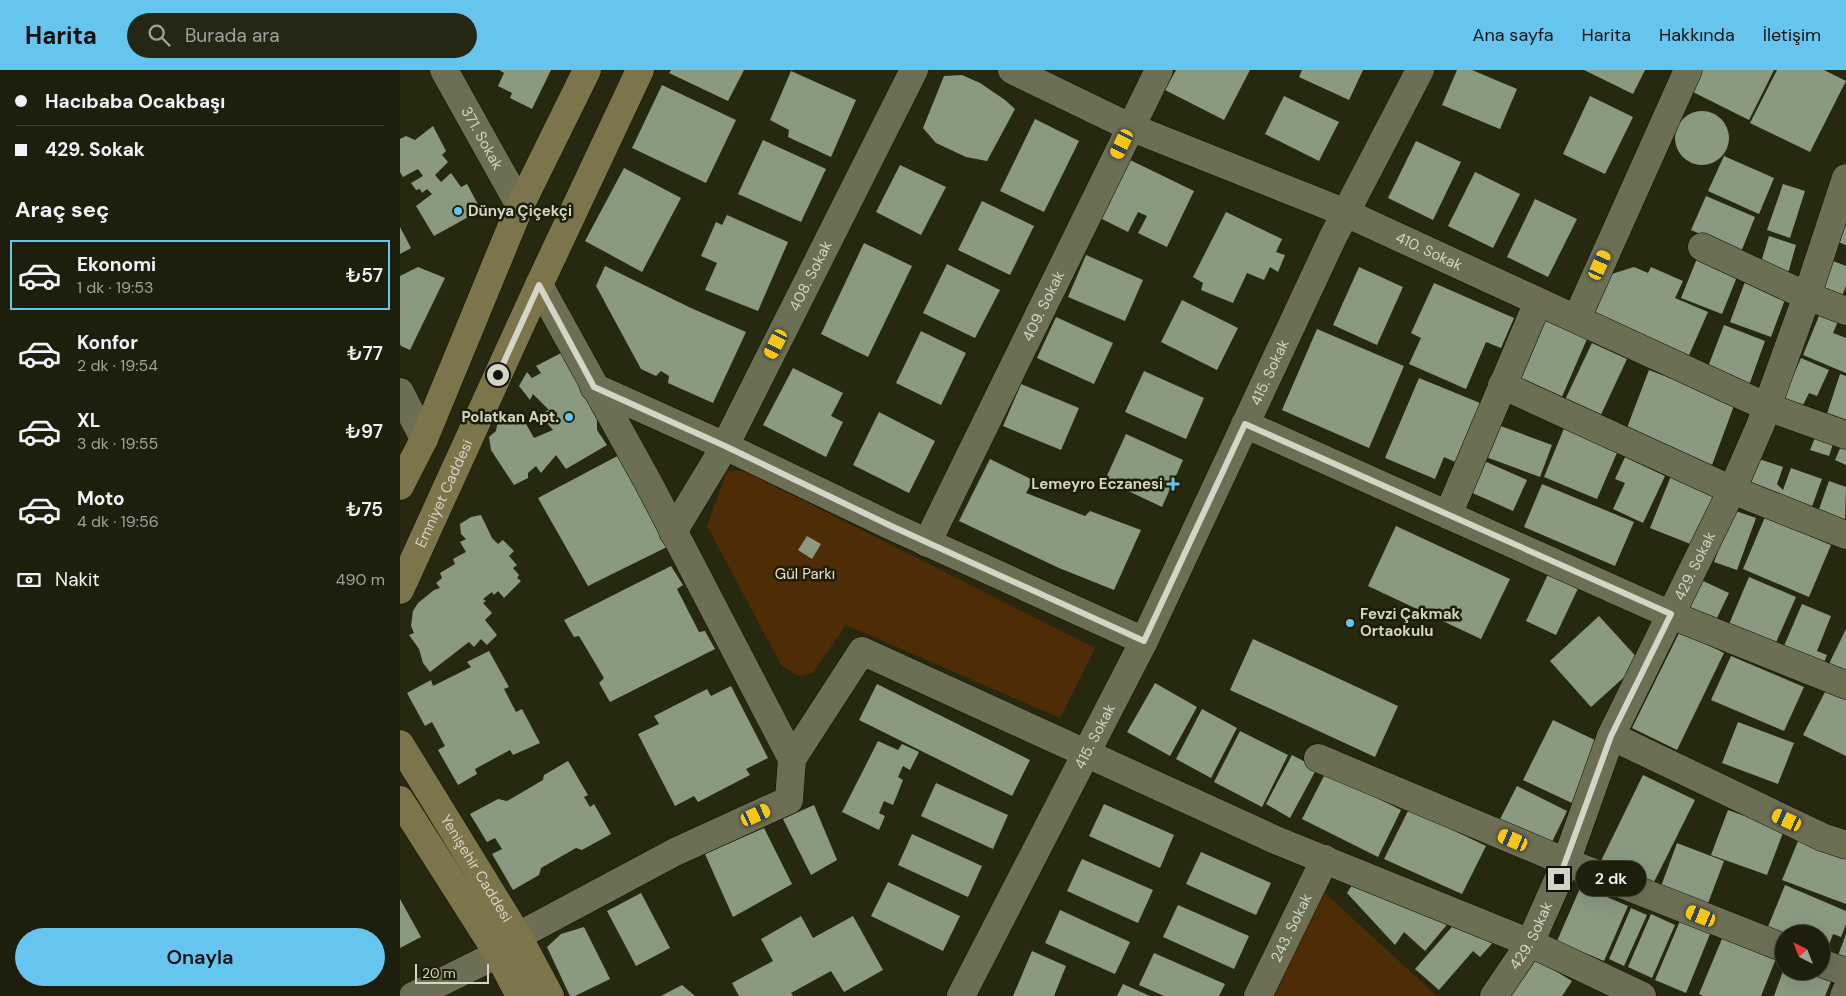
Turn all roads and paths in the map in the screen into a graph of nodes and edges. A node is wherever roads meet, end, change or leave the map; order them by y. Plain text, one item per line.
1 (444, 70) edge
2 (587, 70) edge
3 (640, 70) edge
4 (914, 70) edge
5 (1012, 70) edge
6 (1159, 70) edge
7 (1420, 70) edge
8 (1688, 70) edge
9 (1130, 127) junction
10 (1846, 178) edge
11 (520, 206) junction
12 (1841, 206) edge
13 (1346, 213) junction
14 (1702, 247) dead end
15 (539, 285) junction
16 (1807, 296) junction
17 (1538, 302) junction
18 (1846, 311) edge
19 (1576, 318) junction
20 (1502, 385) junction
21 (594, 387) junction
22 (400, 392) edge
23 (1767, 406) junction
24 (1245, 424) junction
25 (1846, 435) edge
26 (424, 439) junction
27 (725, 446) junction
28 (400, 486) edge
29 (1732, 490) junction
30 (1448, 515) junction
31 (674, 532) junction
32 (1846, 535) edge
33 (927, 543) junction
34 (400, 590) edge
35 (1671, 614) junction
36 (1144, 641) junction
37 (1846, 685) edge
38 (1611, 736) junction
39 (400, 744) edge
40 (1086, 752) junction
41 (1318, 758) dead end
42 (792, 760) junction
43 (400, 800) edge
44 (1846, 845) edge
45 (1324, 860) junction
46 (1566, 862) junction
47 (1530, 944) junction
48 (1775, 944) edge
49 (508, 945) junction
50 (1830, 966) edge
51 (1846, 972) edge
52 (1846, 991) edge
53 (413, 996) edge
54 (520, 996) edge
55 (550, 996) edge
56 (961, 996) edge
57 (1258, 996) edge
58 (1494, 996) edge
59 (1642, 996) edge
60 (1844, 996) edge

1 - 11 street, 371. Sokak
2 - 11 main road
3 - 15 main road, Emniyet Caddesi
4 - 27 street, 408. Sokak
5 - 9 street, 410. Sokak
6 - 9 street, 409. Sokak
7 - 13 street, 415. Sokak
8 - 19 street
9 - 13 street, 410. Sokak
9 - 33 street, 409. Sokak
10 - 12 street, 429. Sokak
11 - 26 main road
12 - 16 street, 429. Sokak
13 - 17 street, 410. Sokak
13 - 24 street, 415. Sokak
14 - 16 street
15 - 21 street
15 - 34 main road, Emniyet Caddesi
16 - 18 street
16 - 23 street, 429. Sokak
17 - 19 street, 410. Sokak
17 - 20 street
19 - 23 street, 410. Sokak
20 - 29 street
20 - 30 street
21 - 27 street
21 - 31 street
22 - 26 street
23 - 25 street, 410. Sokak
23 - 29 street, 429. Sokak
24 - 30 street
24 - 36 street, 415. Sokak
26 - 28 main road
27 - 31 street, 408. Sokak
27 - 33 street
29 - 32 street
29 - 35 street, 429. Sokak
30 - 35 street
31 - 42 street
33 - 36 street
35 - 37 street
35 - 38 street, 429. Sokak
36 - 40 street, 415. Sokak
38 - 44 street
38 - 46 street, 429. Sokak
39 - 49 main road, Yenişehir Caddesi
40 - 42 street
40 - 45 street
40 - 56 street, 415. Sokak
41 - 46 street
42 - 49 street
43 - 49 main road, Yenişehir Caddesi
45 - 47 street
45 - 57 street, 243. Sokak
46 - 47 street, 429. Sokak
46 - 48 street
47 - 58 street, 429. Sokak
47 - 59 street
49 - 53 street
49 - 54 main road, Yenişehir Caddesi
49 - 55 main road, Yenişehir Caddesi
50 - 51 street
52 - 60 street

